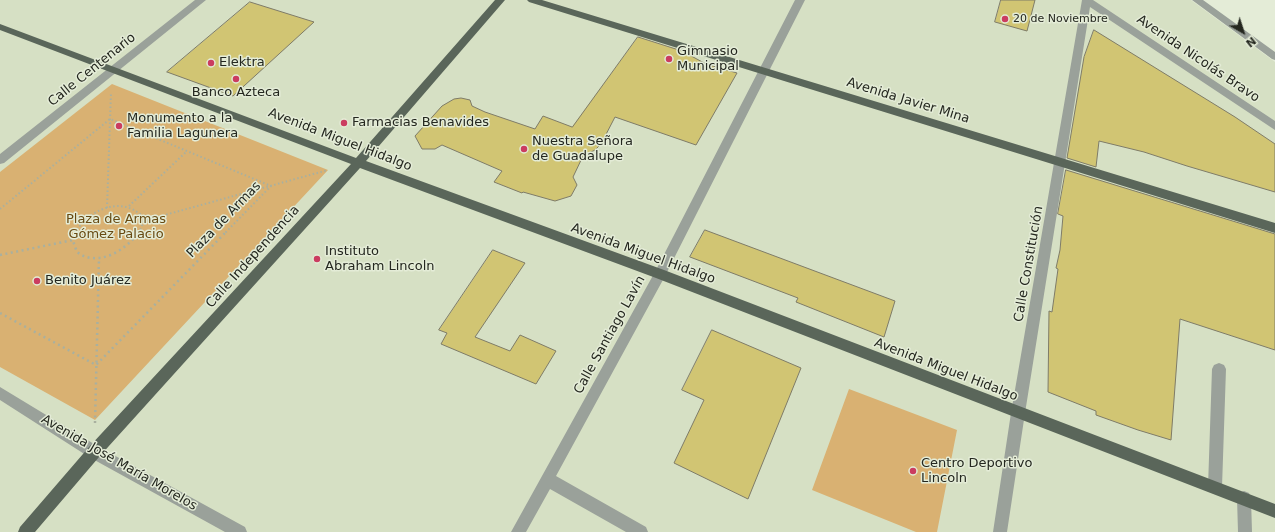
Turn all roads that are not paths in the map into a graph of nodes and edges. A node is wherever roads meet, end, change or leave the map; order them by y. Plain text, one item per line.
1 (201, 0) edge
2 (500, 0) edge
3 (532, 0) edge
4 (800, 0) edge
5 (1087, 0) edge
6 (1200, 1) edge
7 (0, 27) edge
8 (1275, 57) edge
9 (112, 70) junction
10 (763, 71) junction
11 (1275, 126) edge
12 (0, 160) edge
13 (359, 162) junction
14 (1060, 162) junction
15 (1275, 228) edge
16 (660, 274) junction
17 (1219, 369) dead end
18 (0, 393) edge
19 (1018, 413) junction
20 (94, 452) junction
21 (547, 479) junction
22 (1215, 487) junction
23 (1244, 498) junction
24 (1275, 511) edge
25 (25, 532) edge
26 (240, 532) edge
27 (518, 532) edge
28 (641, 532) edge
29 (1000, 532) edge
30 (1246, 532) edge

1 - 9 street, Calle Centenario
2 - 13 main road, Calle Independencia
3 - 10 main road, Avenida Javier Mina
4 - 10 street, Calle Santiago Lavín
5 - 11 street, Avenida Nicolás Bravo
5 - 14 street, Calle Constitución
6 - 8 street
7 - 9 main road, Avenida Miguel Hidalgo
9 - 12 street, Calle Centenario
9 - 13 main road, Avenida Miguel Hidalgo
10 - 14 main road, Avenida Javier Mina
10 - 16 street, Calle Santiago Lavín
13 - 16 main road, Avenida Miguel Hidalgo
13 - 20 main road, Calle Independencia
14 - 15 main road, Avenida Javier Mina
14 - 19 street, Calle Constitución
16 - 19 main road, Avenida Miguel Hidalgo
16 - 21 street, Calle Santiago Lavín
17 - 22 street
18 - 20 street, Avenida José María Morelos
19 - 22 main road, Avenida Miguel Hidalgo
19 - 29 street, Calle Constitución
20 - 25 main road, Calle Independencia
20 - 26 street, Avenida José María Morelos
21 - 27 street, Calle Santiago Lavín
21 - 28 street
22 - 23 main road, Avenida Miguel Hidalgo
23 - 24 main road, Avenida Miguel Hidalgo
23 - 30 street

